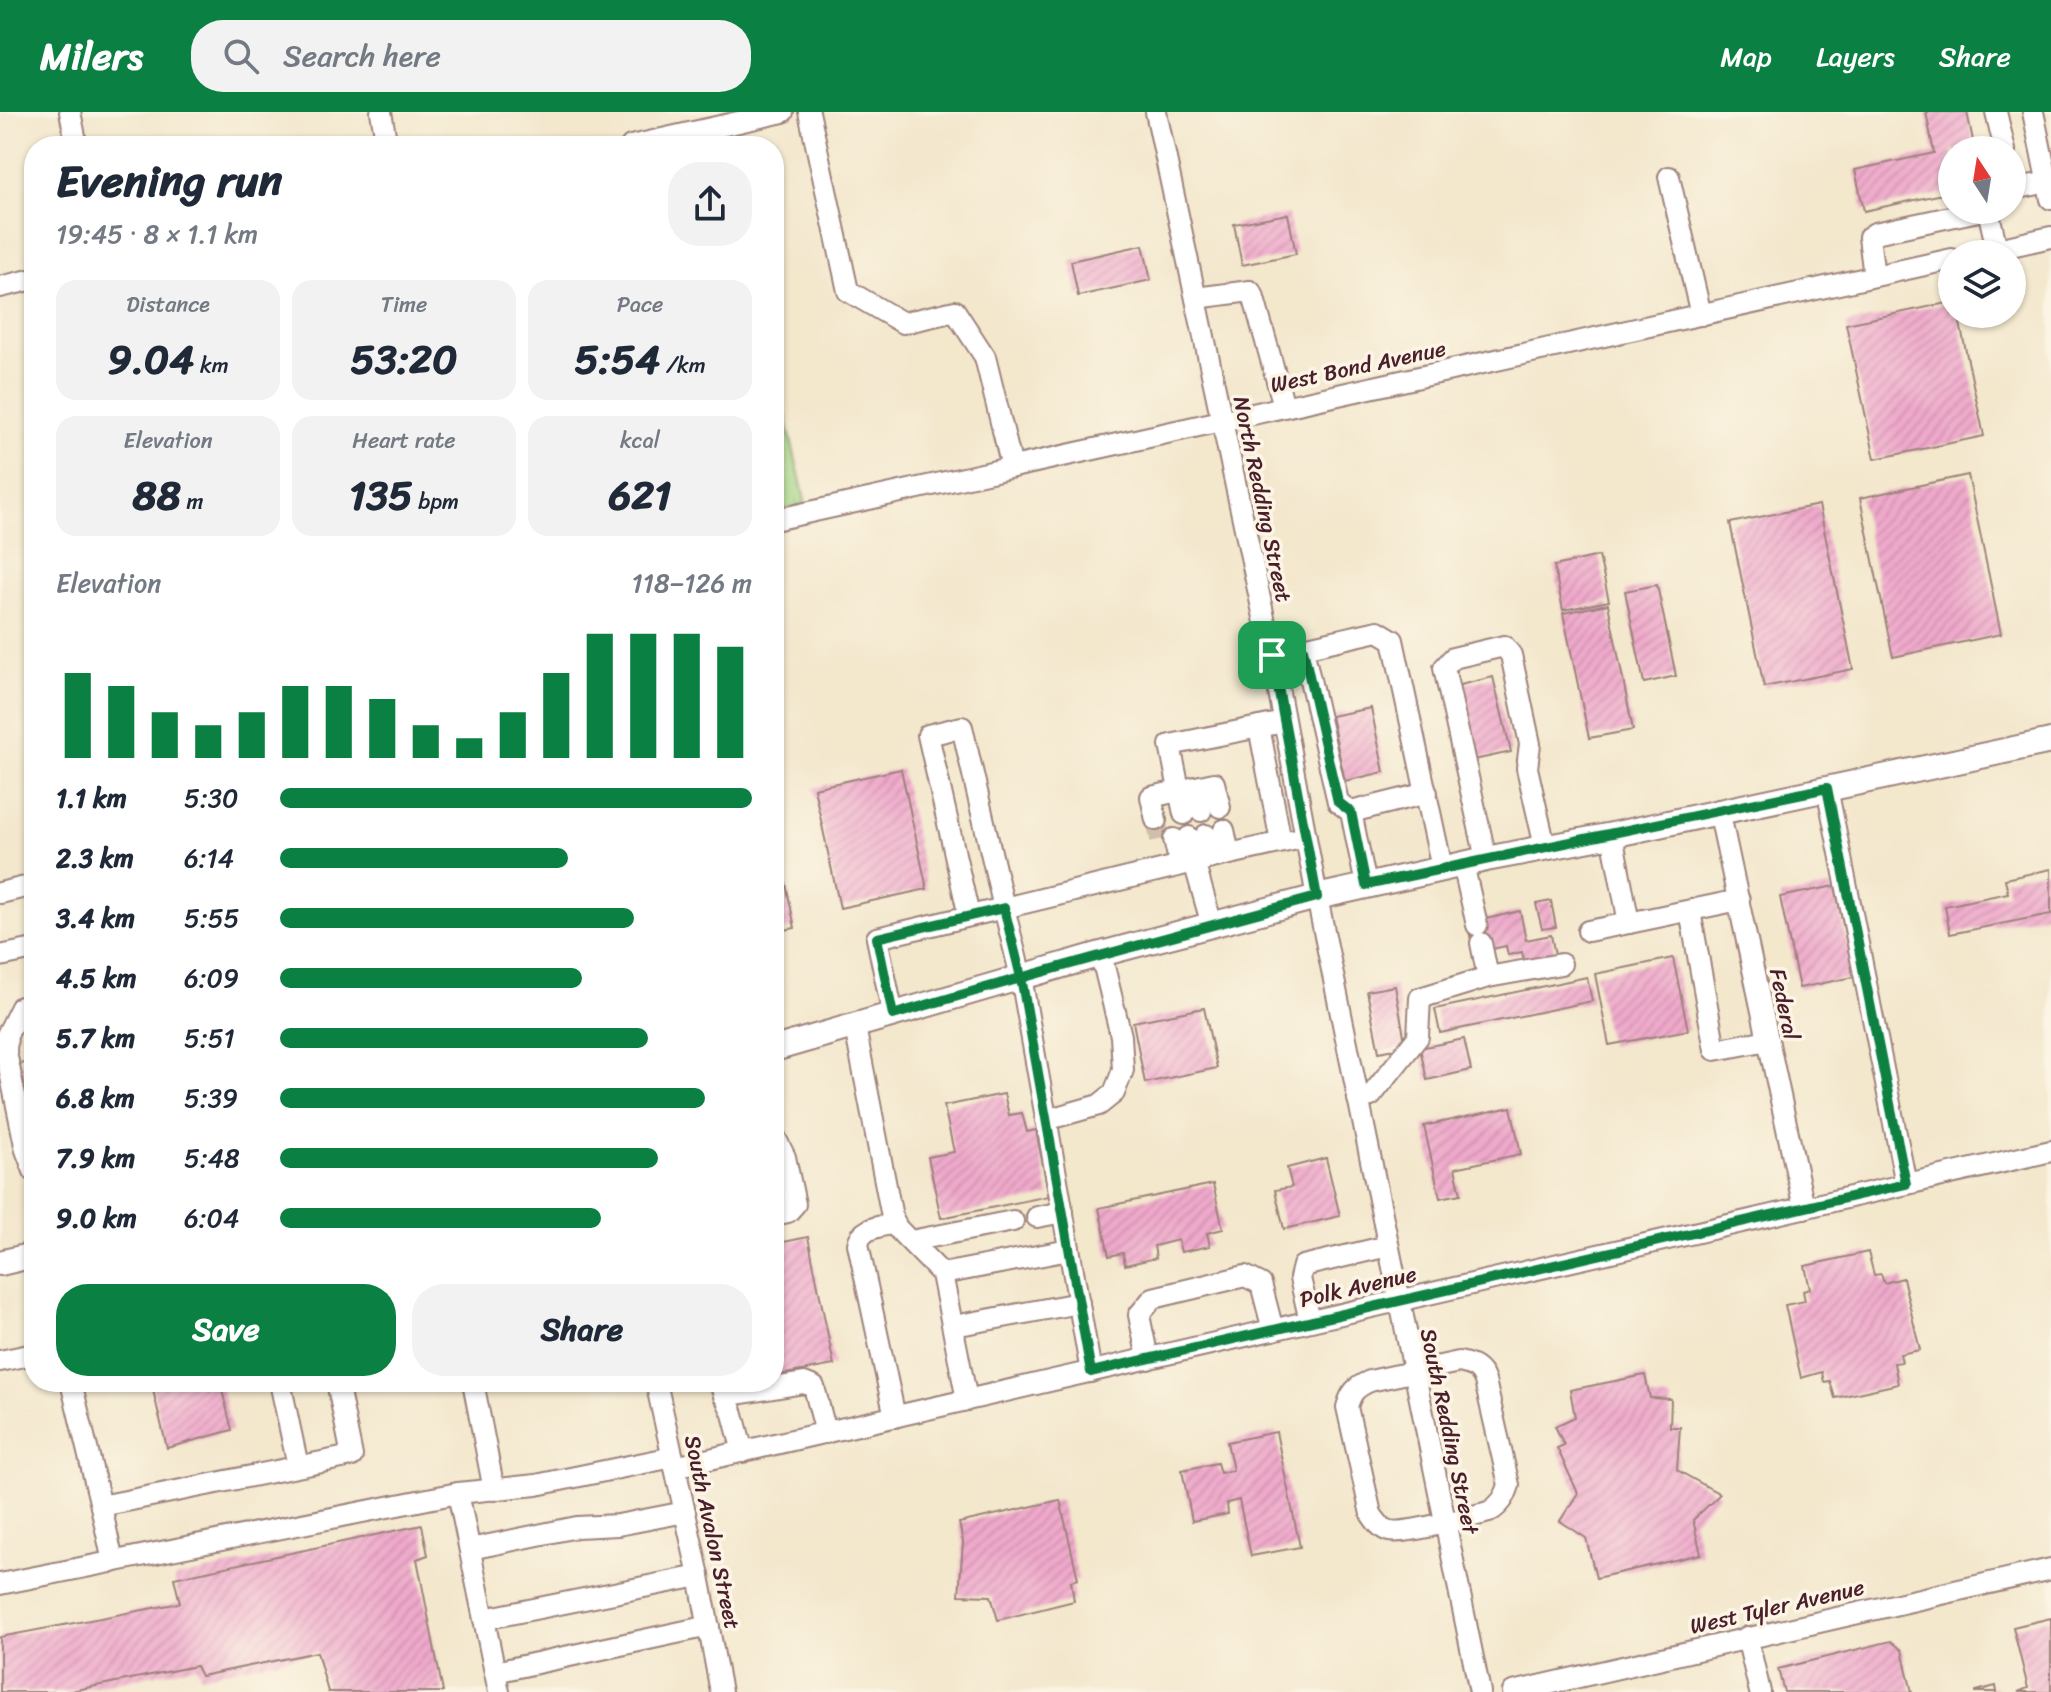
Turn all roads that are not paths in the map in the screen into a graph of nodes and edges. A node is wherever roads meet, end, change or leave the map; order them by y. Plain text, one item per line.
1 (70, 112) edge
2 (381, 112) edge
3 (783, 112) edge
4 (809, 112) edge
5 (1156, 112) edge
6 (1996, 112) edge
7 (2033, 112) edge
8 (75, 136) edge
9 (385, 136) edge
10 (676, 136) edge
11 (2002, 136) edge
12 (1669, 177) dead end
13 (2049, 190) edge
14 (2026, 191) edge
15 (1938, 220) edge
16 (2051, 237) edge
17 (2026, 243) edge
18 (1938, 262) edge
19 (1874, 276) junction
20 (24, 281) edge
21 (0, 287) edge
22 (1196, 298) junction
23 (1701, 315) junction
24 (1284, 406) junction
25 (1222, 420) junction
26 (1012, 467) junction
27 (784, 518) edge
28 (1303, 649) junction
29 (1272, 655) junction
30 (1284, 722) junction
31 (1259, 727) junction
32 (2051, 741) edge
33 (1827, 788) junction
34 (1180, 790) junction
35 (1427, 793) junction
36 (1719, 810) junction
37 (1351, 812) junction
38 (1186, 814) junction
39 (1612, 835) junction
40 (1191, 837) junction
41 (1306, 837) junction
42 (1281, 842) junction
43 (1545, 847) junction
44 (1196, 862) junction
45 (1464, 864) junction
46 (1366, 885) junction
47 (24, 887) edge
48 (0, 893) edge
49 (1317, 897) junction
50 (1739, 900) junction
51 (1004, 908) junction
52 (1690, 911) junction
53 (969, 916) junction
54 (1629, 923) junction
55 (1212, 925) junction
56 (1588, 931) dead end
57 (24, 951) edge
58 (1101, 954) junction
59 (0, 956) edge
60 (1561, 964) dead end
61 (1021, 977) junction
62 (1488, 977) junction
63 (24, 1006) edge
64 (24, 1011) edge
65 (0, 1014) edge
66 (893, 1015) junction
67 (855, 1027) junction
68 (1768, 1040) junction
69 (784, 1046) edge
70 (1358, 1099) junction
71 (1046, 1120) junction
72 (24, 1140) edge
73 (2051, 1151) edge
74 (784, 1155) edge
75 (1906, 1184) junction
76 (1804, 1208) junction
77 (1063, 1212) junction
78 (784, 1213) edge
79 (1037, 1217) dead end
80 (1013, 1221) dead end
81 (895, 1223) junction
82 (911, 1241) junction
83 (1388, 1246) junction
84 (1069, 1250) junction
85 (24, 1257) edge
86 (0, 1263) edge
87 (942, 1274) junction
88 (1399, 1300) junction
89 (1079, 1303) junction
90 (1310, 1321) junction
91 (954, 1326) junction
92 (1273, 1330) junction
93 (24, 1356) edge
94 (1148, 1359) junction
95 (0, 1361) edge
96 (1413, 1371) junction
97 (1091, 1372) junction
98 (784, 1385) edge
99 (73, 1392) edge
100 (282, 1392) edge
101 (339, 1392) edge
102 (475, 1392) edge
103 (658, 1392) edge
104 (730, 1392) edge
105 (967, 1400) junction
106 (895, 1417) junction
107 (826, 1433) junction
108 (743, 1452) junction
109 (674, 1462) junction
110 (298, 1466) junction
111 (494, 1490) junction
112 (458, 1493) junction
113 (101, 1506) junction
114 (685, 1512) junction
115 (1445, 1522) junction
116 (470, 1549) junction
117 (113, 1562) junction
118 (2051, 1569) edge
119 (699, 1576) junction
120 (0, 1584) edge
121 (484, 1619) junction
122 (709, 1626) junction
123 (1747, 1637) junction
124 (497, 1682) edge
125 (1541, 1689) edge
126 (721, 1692) edge
127 (1480, 1692) edge
128 (1513, 1692) edge
129 (1760, 1692) edge

1 - 8 street
2 - 9 street
3 - 10 street
4 - 26 street
5 - 22 street, North Redding Street
6 - 11 street
7 - 13 street
12 - 23 street
13 - 14 street
15 - 19 street
16 - 17 street
18 - 19 street, West Bond Avenue
19 - 23 street, West Bond Avenue
20 - 21 street
22 - 24 street
22 - 25 street, North Redding Street
23 - 24 street, West Bond Avenue
24 - 25 street, West Bond Avenue
25 - 26 street, West Bond Avenue
25 - 29 street, North Redding Street
26 - 27 street, West Bond Avenue
28 - 29 street
28 - 35 street
28 - 37 street
29 - 30 street, North Redding Street
30 - 31 street
30 - 41 street, North Redding Street
31 - 34 street
31 - 42 street
32 - 33 main road
33 - 36 main road
33 - 75 street
34 - 38 street
34 - 38 street
34 - 38 street
35 - 37 street
35 - 45 street
36 - 39 main road
36 - 50 street, Federal
37 - 46 street
39 - 43 main road
39 - 54 street
40 - 44 street
40 - 44 street
40 - 44 street
41 - 42 street
41 - 49 street, North Redding Street
42 - 44 street
43 - 45 main road
43 - 45 street
44 - 51 street
44 - 55 street
45 - 46 main road
45 - 62 street
46 - 49 main road
47 - 48 street
49 - 55 main road
49 - 70 street, South Redding Street
50 - 52 street
50 - 68 street, Federal
51 - 53 street
51 - 53 street
51 - 61 street
52 - 54 street
52 - 68 street
53 - 66 street
54 - 56 street
55 - 58 main road
57 - 59 street
58 - 61 main road
58 - 71 street
60 - 62 street
61 - 66 main road
61 - 71 street
62 - 70 street
63 - 65 street
64 - 72 street
66 - 67 main road
67 - 69 main road
67 - 81 street
68 - 76 street, Federal
70 - 83 street, South Redding Street
71 - 77 street
73 - 75 street, Polk Avenue
74 - 78 street
75 - 76 street, Polk Avenue
76 - 88 street, Polk Avenue
77 - 79 street
77 - 84 street
80 - 82 street
81 - 82 street
81 - 106 street
82 - 87 street
83 - 88 street, South Redding Street
83 - 90 street
84 - 87 street
84 - 89 street
85 - 86 main road
87 - 91 street
88 - 90 street, Polk Avenue
88 - 96 street, South Redding Street
89 - 91 street
89 - 97 street
90 - 92 street, Polk Avenue
91 - 105 street
92 - 94 street, Polk Avenue
92 - 94 street
93 - 95 street
94 - 97 street, Polk Avenue
96 - 115 street, South Redding Street
96 - 115 street
96 - 115 street
97 - 105 street, Polk Avenue
98 - 107 street
99 - 113 street
100 - 110 street
101 - 110 street
102 - 111 street
103 - 109 street, South Avalon Street
104 - 108 street
105 - 106 street, Polk Avenue
106 - 107 street, Polk Avenue
107 - 108 street, Polk Avenue
108 - 109 street, Polk Avenue
109 - 111 street, Polk Avenue
109 - 114 street, South Avalon Street
110 - 113 street
111 - 112 street, Polk Avenue
112 - 116 street
112 - 117 street, Polk Avenue
113 - 117 street
114 - 116 street
114 - 119 street, South Avalon Street
115 - 127 street, South Redding Street
116 - 121 street
117 - 120 street, Polk Avenue
118 - 123 street, West Tyler Avenue
119 - 121 street
119 - 122 street, South Avalon Street
121 - 124 street
122 - 124 street
122 - 126 street, South Avalon Street
123 - 125 street, West Tyler Avenue
123 - 129 street
125 - 128 street, West Tyler Avenue

